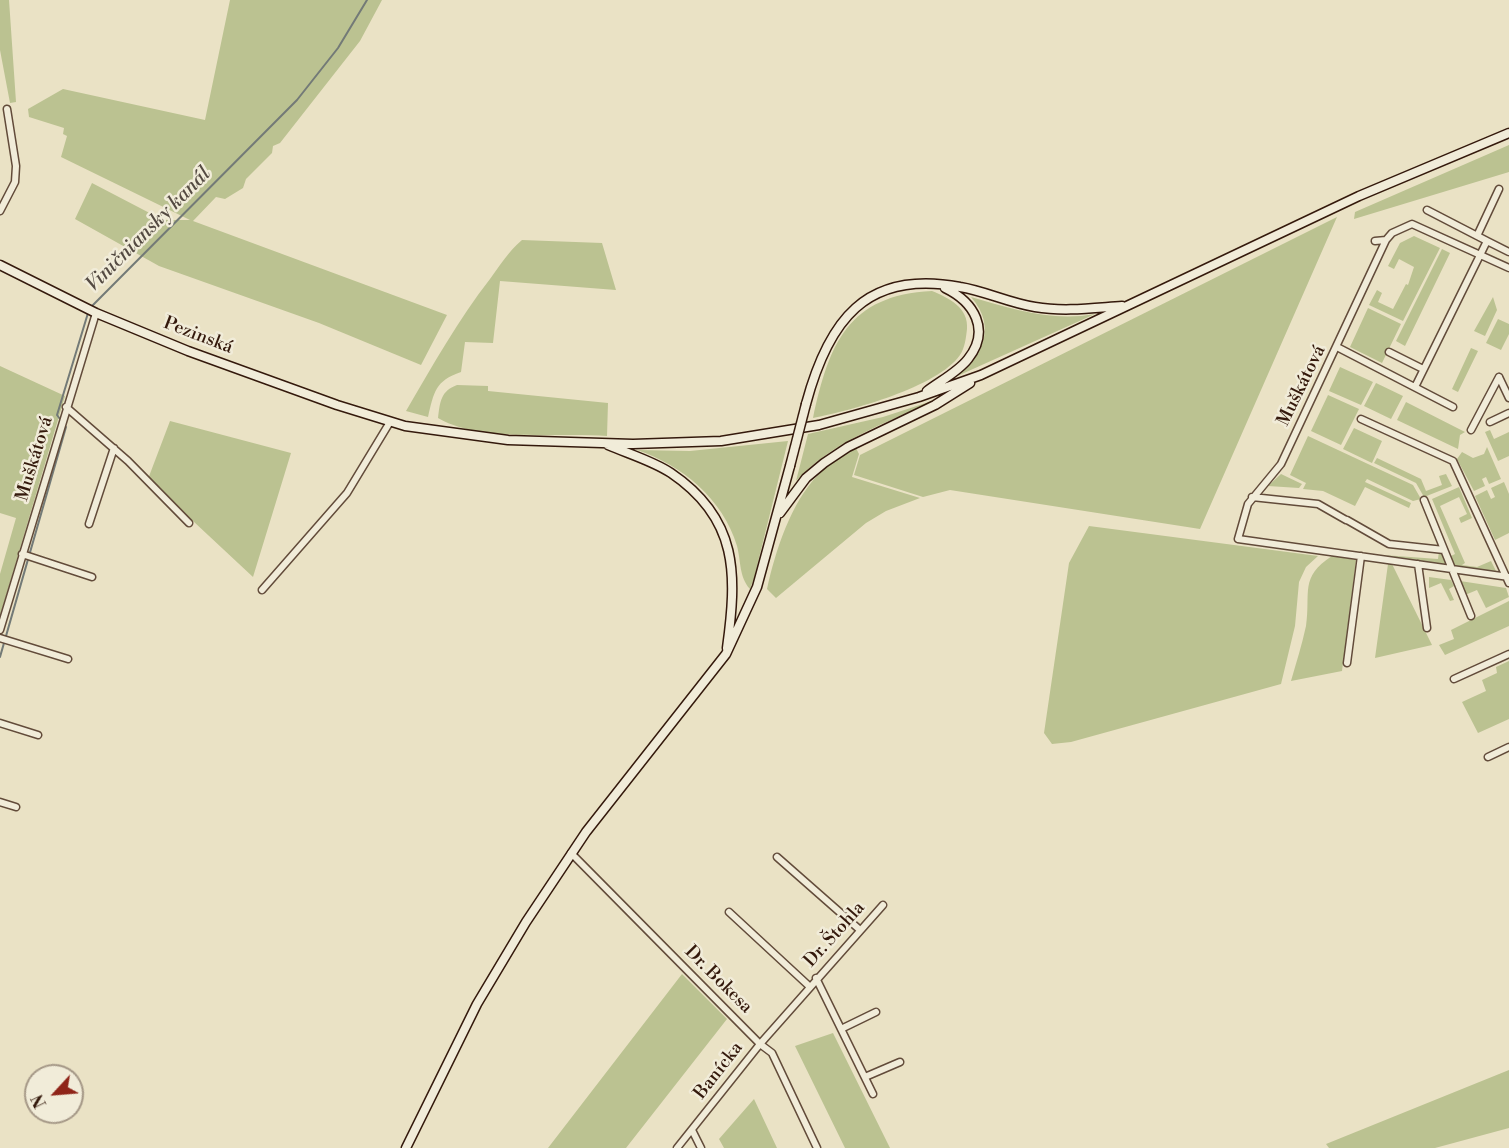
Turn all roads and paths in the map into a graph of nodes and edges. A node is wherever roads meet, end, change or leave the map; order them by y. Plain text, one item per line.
1 (7, 109) dead end
2 (1509, 133) edge
3 (1499, 189) dead end
4 (1427, 210) dead end
5 (0, 212) edge
6 (1478, 236) junction
7 (1375, 240) dead end
8 (1386, 240) junction
9 (1487, 241) junction
10 (1509, 252) edge
11 (1480, 255) junction
12 (0, 266) edge
13 (1509, 268) edge
14 (933, 285) junction
15 (1128, 306) junction
16 (91, 311) junction
17 (1337, 347) junction
18 (1389, 352) dead end
19 (1423, 369) junction
20 (981, 375) junction
21 (1416, 385) junction
22 (919, 397) junction
23 (1509, 398) edge
24 (66, 407) junction
25 (1453, 407) dead end
26 (1509, 413) edge
27 (1361, 419) dead end
28 (390, 422) junction
29 (1490, 422) dead end
30 (1471, 430) dead end
31 (602, 443) junction
32 (114, 448) junction
33 (1252, 497) junction
34 (1424, 500) dead end
35 (777, 518) junction
36 (189, 523) dead end
37 (89, 524) dead end
38 (1444, 550) junction
39 (22, 554) junction
40 (1361, 556) junction
41 (1418, 564) junction
42 (1452, 568) junction
43 (92, 577) dead end
44 (1507, 577) edge
45 (1509, 583) edge
46 (262, 590) dead end
47 (1471, 616) dead end
48 (1427, 628) dead end
49 (0, 630) edge
50 (0, 639) edge
51 (726, 654) junction
52 (1509, 654) edge
53 (69, 659) dead end
54 (1347, 663) dead end
55 (1454, 679) dead end
56 (0, 723) edge
57 (38, 735) dead end
58 (1509, 747) edge
59 (1488, 757) dead end
60 (0, 802) edge
61 (16, 807) dead end
62 (571, 853) junction
63 (777, 857) dead end
64 (883, 905) dead end
65 (729, 912) dead end
66 (860, 930) junction
67 (816, 978) junction
68 (809, 986) junction
69 (876, 1012) dead end
70 (841, 1029) junction
71 (760, 1044) junction
72 (900, 1062) dead end
73 (865, 1077) junction
74 (873, 1094) dead end
75 (692, 1130) junction
76 (406, 1148) edge
77 (677, 1148) edge
78 (701, 1148) edge
79 (817, 1148) edge

1 - 5 street
2 - 15 main road
3 - 6 street
4 - 6 street
6 - 9 street
7 - 8 street
8 - 11 street
8 - 17 street, Muškátová
9 - 10 street
9 - 11 street
11 - 13 street
11 - 19 street
12 - 16 main road, Pezinská
14 - 15 main road
14 - 22 main road
14 - 35 main road, bridge
15 - 20 main road
16 - 24 street, Muškátová
16 - 28 main road, Pezinská
17 - 21 street
17 - 33 street, Muškátová
18 - 19 street
19 - 21 street
20 - 22 main road, Pezinská
20 - 35 main road
21 - 25 street
22 - 31 main road, Pezinská
23 - 30 street
24 - 32 street, Muškátová
24 - 39 street, Muškátová
26 - 29 street
27 - 44 street
28 - 31 main road, Pezinská
28 - 46 street
31 - 51 main road
32 - 36 street, Muškátová
32 - 37 street
33 - 38 street
33 - 40 street, Muškátová
34 - 38 street
35 - 51 main road
38 - 42 street
39 - 43 street
39 - 49 street, Muškátová
40 - 41 street
40 - 54 street
41 - 42 street
41 - 48 street
42 - 44 street
42 - 47 street
44 - 45 street
50 - 53 street
51 - 62 main road
52 - 55 street
56 - 57 street
58 - 59 street
60 - 61 street
62 - 71 street, Dr. Bokesa
62 - 76 main road
63 - 66 street
64 - 66 street, Dr. Štohla
65 - 68 street
66 - 67 street, Dr. Štohla
67 - 68 street, Dr. Štohla
67 - 70 street
68 - 71 street, Banícka
69 - 70 street
70 - 73 street
71 - 75 street, Banícka
71 - 79 street, Dr. Bokesa
72 - 73 street
73 - 74 street
75 - 77 street, Banícka
75 - 78 street

